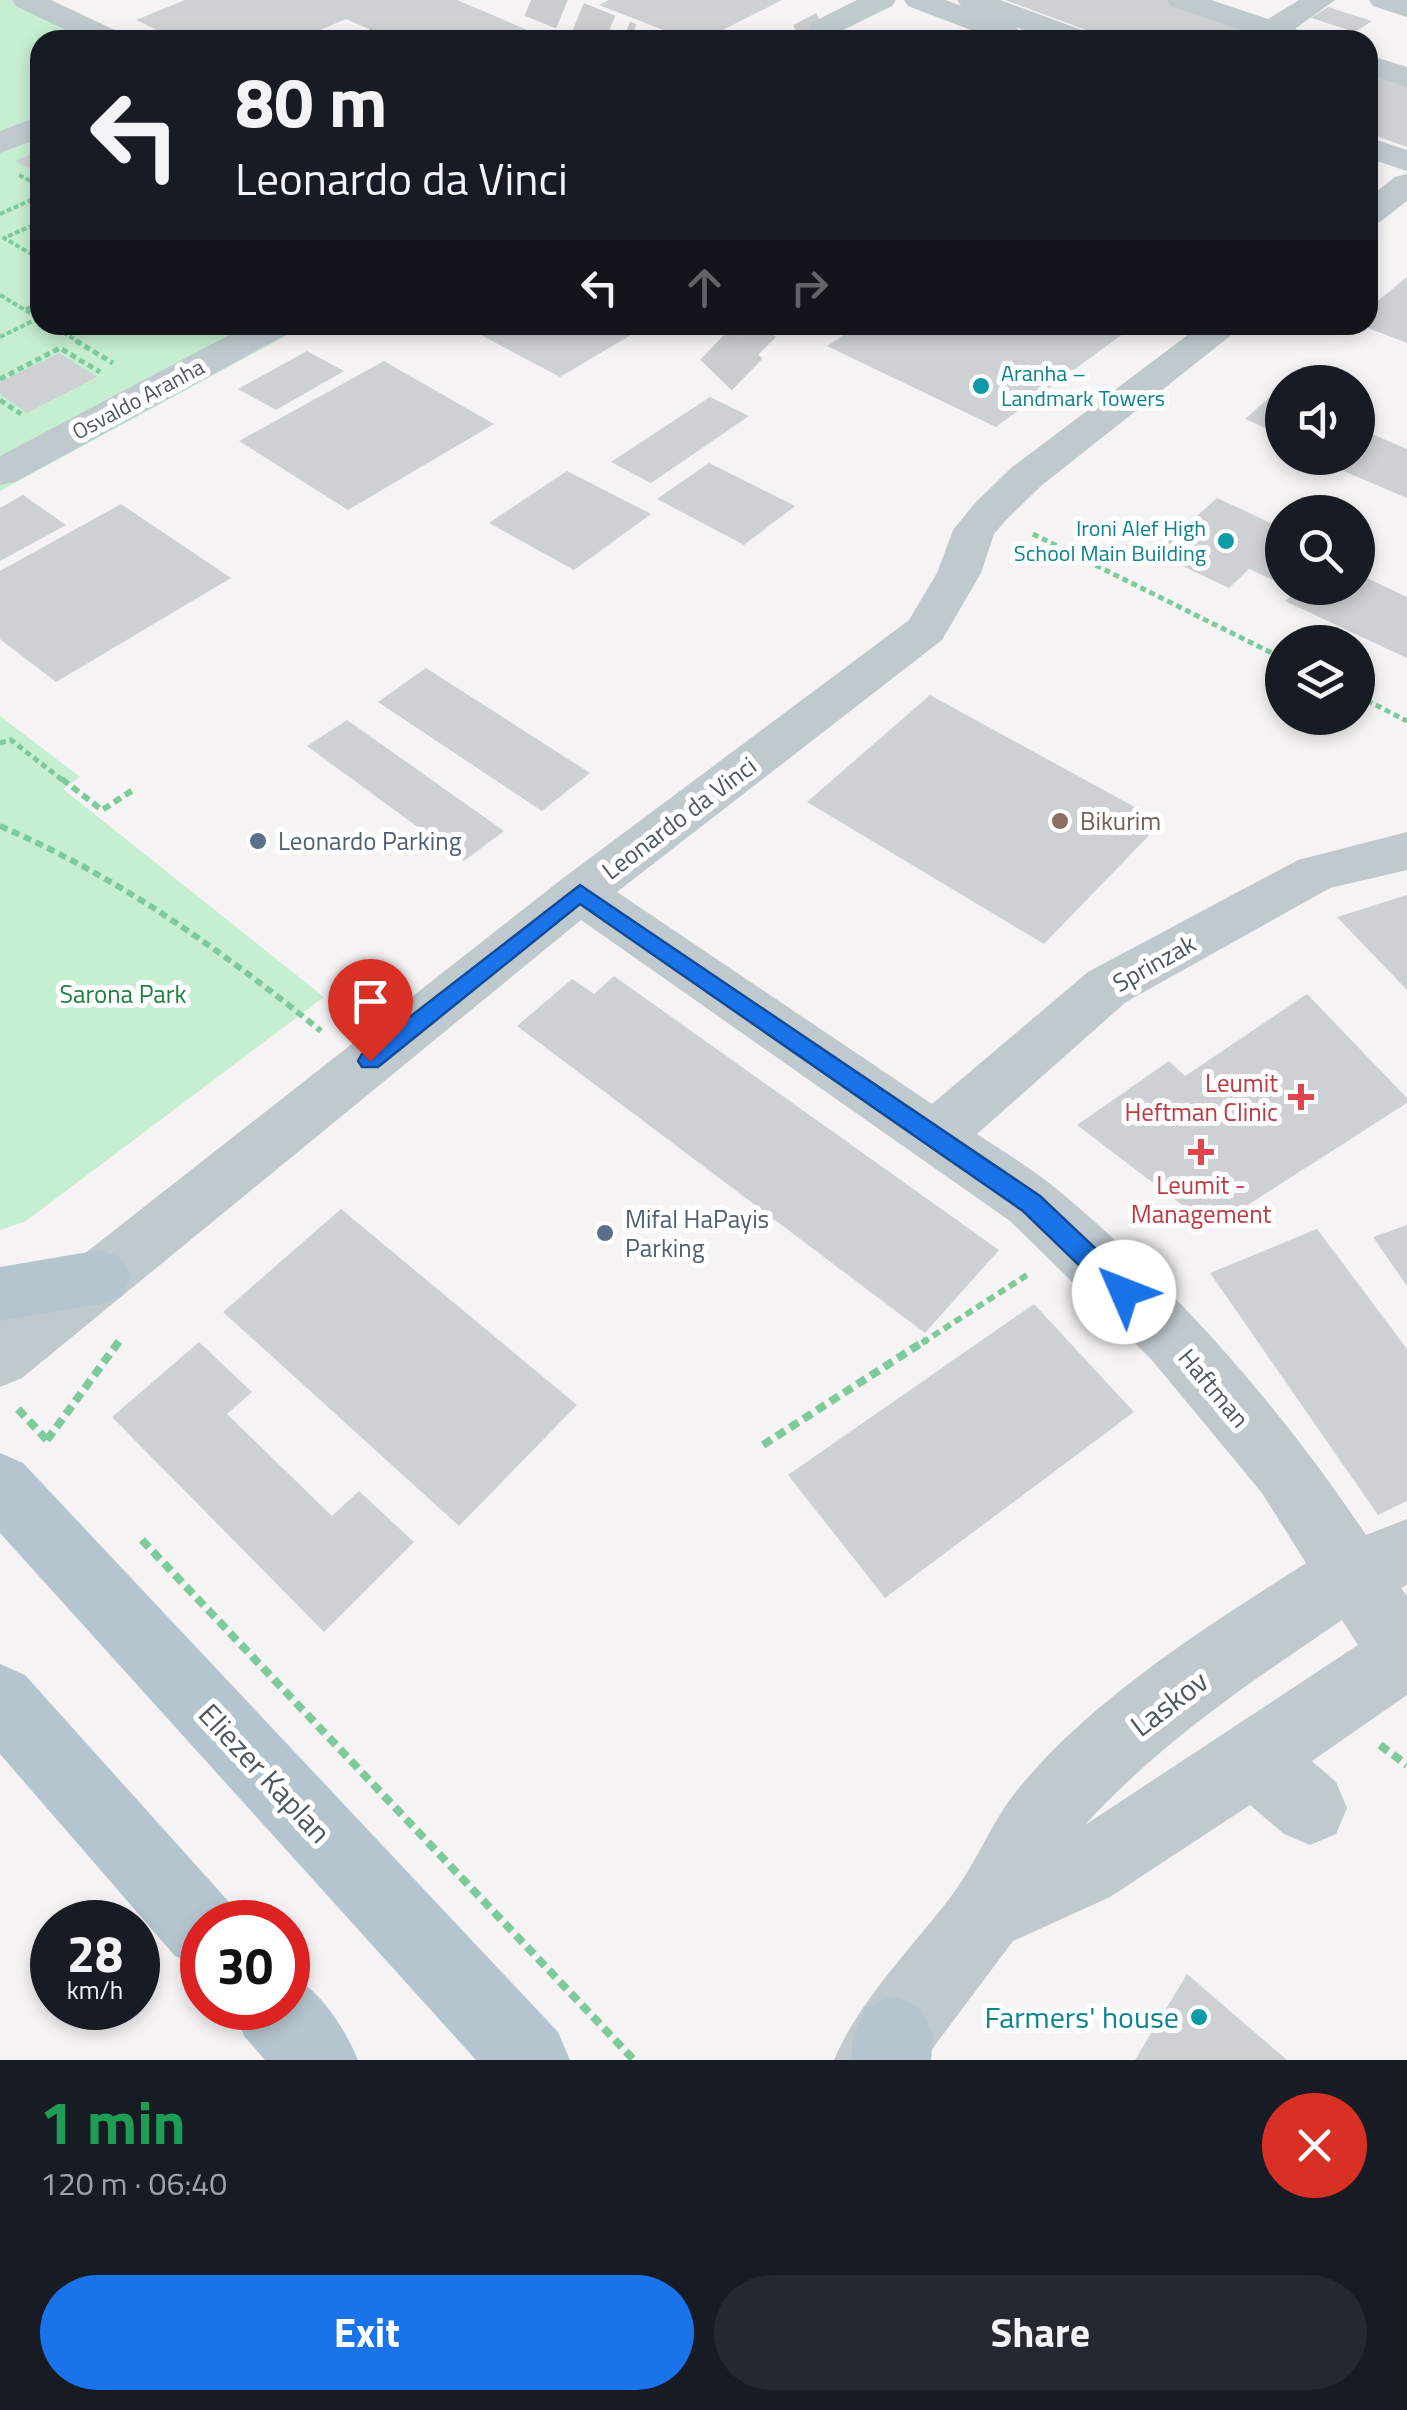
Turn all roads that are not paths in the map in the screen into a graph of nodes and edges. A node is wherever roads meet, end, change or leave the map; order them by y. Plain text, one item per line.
1 (27, 0) edge
2 (881, 0) edge
3 (919, 0) edge
4 (972, 0) edge
5 (1182, 0) edge
6 (1320, 0) edge
7 (1384, 0) edge
8 (1407, 8) edge
9 (824, 28) tunnel mouth
10 (89, 30) edge
11 (998, 30) edge
12 (1052, 30) edge
13 (1257, 30) edge
14 (1284, 30) edge
15 (1378, 68) edge
16 (1407, 78) edge
17 (30, 130) edge
18 (0, 143) edge
19 (1378, 151) edge
20 (1407, 161) edge
21 (1378, 171) edge
22 (1407, 183) edge
23 (1378, 208) edge
24 (257, 335) edge
25 (1212, 335) edge
26 (6, 463) edge
27 (1407, 851) edge
28 (580, 893) junction
29 (936, 1136) junction
30 (100, 1277) junction
31 (0, 1294) edge
32 (6, 1380) edge
33 (30, 1470) edge
34 (1379, 1563) edge
35 (1406, 1654) edge
36 (0, 1700) edge
37 (1253, 1759) junction
38 (1310, 1808) dead end
39 (180, 1904) edge
40 (986, 1914) junction
41 (291, 2030) edge
42 (886, 2052) edge
43 (318, 2060) edge
44 (530, 2060) edge

1 - 10 street
2 - 9 street
3 - 11 street
4 - 12 street
5 - 13 street
6 - 14 street
7 - 8 street
15 - 16 street
17 - 18 street
19 - 20 street
21 - 22 street
22 - 23 street
24 - 26 street, Osvaldo Aranha
25 - 28 street, Leonardo da Vinci
27 - 29 street, Sprinzak
28 - 29 street, Haftman
28 - 30 street, Leonardo da Vinci
29 - 34 street, Haftman
30 - 31 main road
30 - 32 street, Leonardo da Vinci
33 - 44 main road, Eliezer Kaplan
34 - 35 street, Haftman
34 - 40 street, Laskov
35 - 37 street, Laskov
36 - 39 main road
37 - 38 street
37 - 40 street, Laskov
40 - 42 street, Laskov
41 - 43 main road

